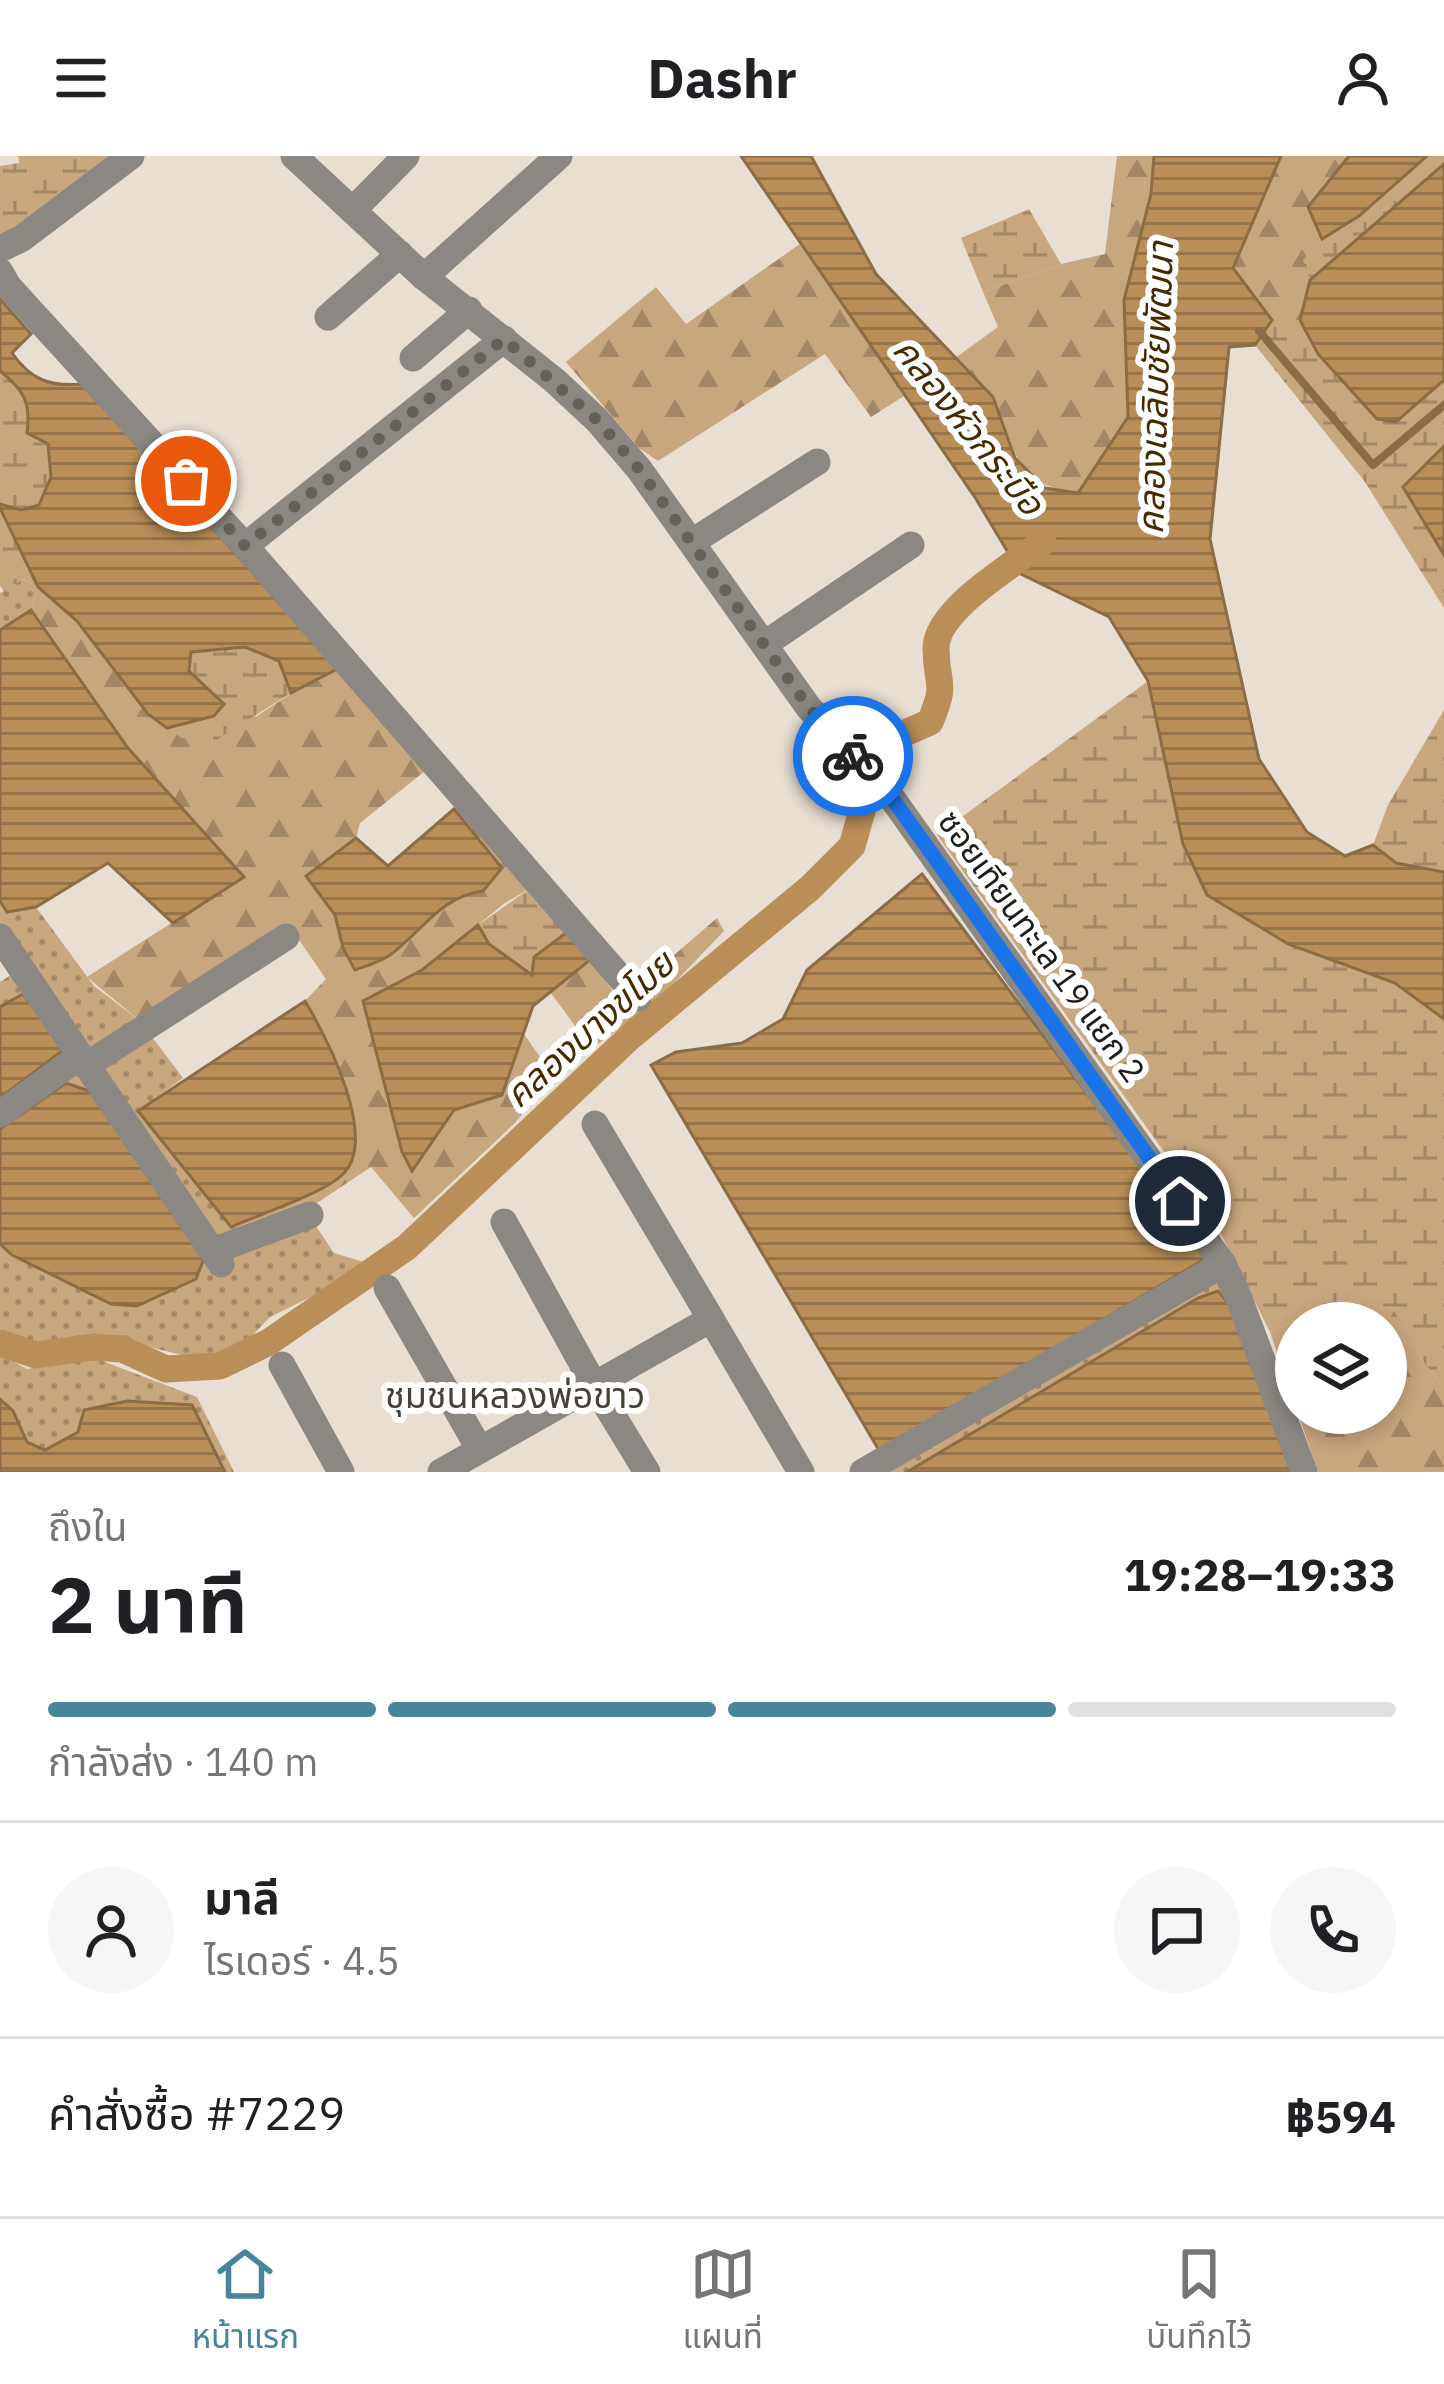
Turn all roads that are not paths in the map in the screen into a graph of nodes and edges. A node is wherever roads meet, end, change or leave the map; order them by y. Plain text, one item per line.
1 (131, 156) edge
2 (295, 156) edge
3 (406, 156) edge
4 (559, 156) edge
5 (353, 210) junction
6 (0, 249) edge
7 (400, 254) junction
8 (0, 272) edge
9 (424, 277) junction
10 (469, 310) junction
11 (328, 317) dead end
12 (504, 339) junction
13 (412, 358) dead end
14 (817, 462) dead end
15 (692, 542) junction
16 (911, 544) dead end
17 (245, 546) junction
18 (766, 643) junction
19 (0, 937) edge
20 (286, 937) dead end
21 (638, 998) dead end
22 (84, 1060) junction
23 (0, 1114) edge
24 (595, 1124) dead end
25 (310, 1215) dead end
26 (504, 1222) dead end
27 (1223, 1264) junction
28 (387, 1288) dead end
29 (711, 1318) junction
30 (282, 1365) dead end
31 (594, 1385) junction
32 (480, 1450) junction
33 (341, 1472) edge
34 (441, 1472) edge
35 (647, 1472) edge
36 (801, 1472) edge
37 (863, 1472) edge
38 (1304, 1472) edge

1 - 6 street
2 - 5 street, ซอยเทียนทะเล 19 แยก 2
3 - 5 street
4 - 9 street
5 - 7 street, ซอยเทียนทะเล 19 แยก 2
7 - 9 street, ซอยเทียนทะเล 19 แยก 2
7 - 11 street
8 - 17 street
9 - 10 street, ซอยเทียนทะเล 19 แยก 2
10 - 12 street, ซอยเทียนทะเล 19 แยก 2
10 - 13 street
12 - 15 street, ซอยเทียนทะเล 19 แยก 2
12 - 17 street
14 - 15 street
15 - 18 street, ซอยเทียนทะเล 19 แยก 2
16 - 18 street
17 - 21 street
18 - 27 street, ซอยเทียนทะเล 19 แยก 2
19 - 22 street
20 - 22 street
22 - 23 street
22 - 25 street
24 - 29 street
26 - 31 street
27 - 37 street
27 - 38 street, ซอยเทียนทะเล 19 แยก 2
28 - 32 street
29 - 31 street
29 - 36 street
30 - 33 street
31 - 32 street
31 - 35 street
32 - 34 street

